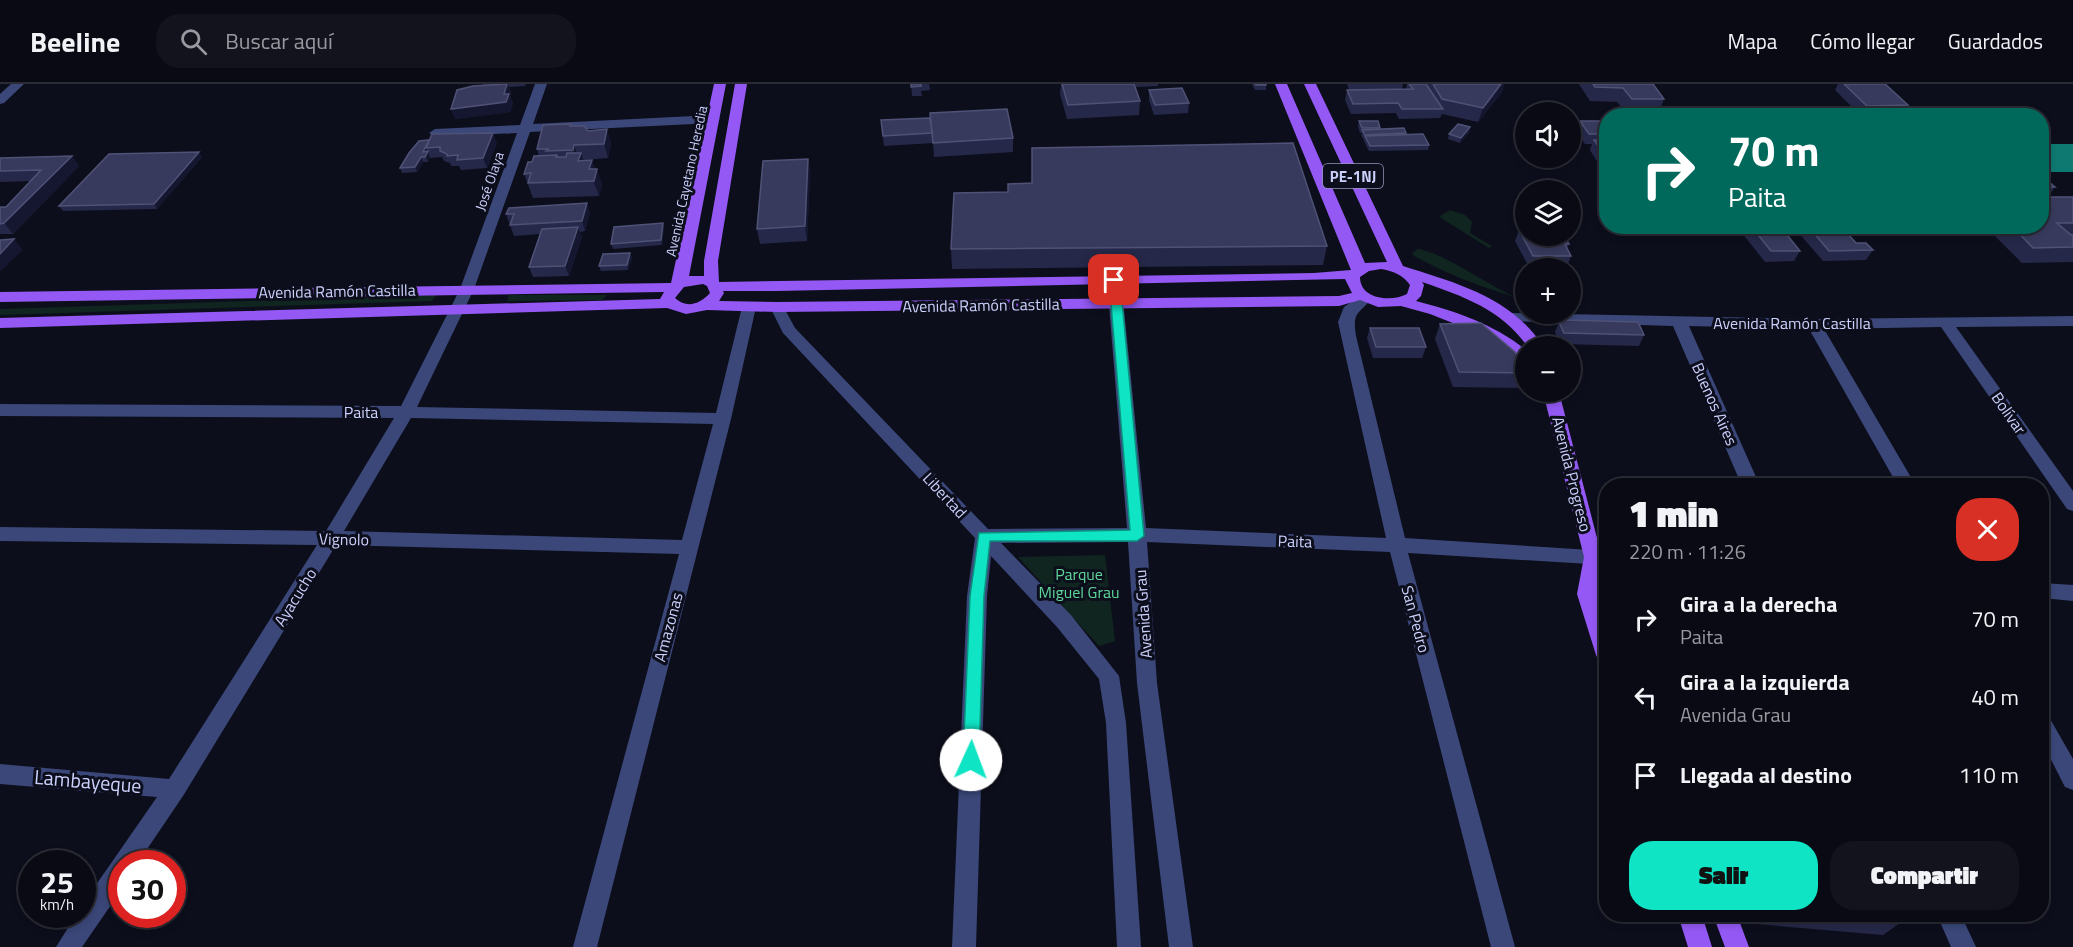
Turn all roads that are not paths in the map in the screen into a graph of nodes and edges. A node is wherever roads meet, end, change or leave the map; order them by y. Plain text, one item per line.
1 (18, 84) edge
2 (541, 84) edge
3 (720, 84) edge
4 (741, 84) edge
5 (1281, 84) edge
6 (1310, 84) edge
7 (0, 100) edge
8 (714, 119) junction
9 (524, 129) junction
10 (435, 133) edge
11 (1320, 139) junction
12 (1350, 205) junction
13 (1399, 269) junction
14 (1357, 271) junction
15 (1114, 280) junction
16 (713, 284) junction
17 (677, 285) junction
18 (467, 289) junction
19 (1364, 296) junction
20 (0, 297) edge
21 (1402, 302) junction
22 (670, 303) junction
23 (1117, 303) junction
24 (706, 305) junction
25 (749, 307) junction
26 (777, 307) junction
27 (456, 310) junction
28 (1511, 318) junction
29 (1945, 321) junction
30 (2073, 321) edge
31 (1679, 322) junction
32 (0, 323) edge
33 (1814, 324) junction
34 (1530, 336) edge
35 (1515, 349) edge
36 (1554, 402) edge
37 (0, 410) edge
38 (406, 412) junction
39 (723, 419) junction
40 (1747, 478) edge
41 (1902, 478) edge
42 (2073, 504) edge
43 (0, 534) edge
44 (984, 536) junction
45 (1137, 536) junction
46 (331, 538) junction
47 (1397, 545) junction
48 (689, 547) junction
49 (1599, 555) edge
50 (1599, 558) edge
51 (1599, 561) edge
52 (2049, 591) edge
53 (2073, 592) edge
54 (1599, 633) edge
55 (2049, 736) edge
56 (0, 774) edge
57 (2073, 780) edge
58 (175, 789) junction
59 (134, 850) edge
60 (108, 888) edge
61 (1692, 922) edge
62 (1728, 922) edge
63 (1952, 922) edge
64 (68, 947) edge
65 (585, 947) edge
66 (964, 947) edge
67 (1129, 947) edge
68 (1181, 947) edge
69 (1503, 947) edge
70 (1700, 947) edge
71 (1737, 947) edge
72 (1964, 947) edge

1 - 7 street
2 - 9 street, José Olaya
3 - 8 main road, Avenida Cayetano Heredia
4 - 16 main road
5 - 11 main road, PE-1NJ
6 - 11 main road, PE-1NJ
8 - 9 street
8 - 17 main road, Avenida Cayetano Heredia
9 - 10 street
9 - 18 street, José Olaya
11 - 12 main road, PE-1NJ
11 - 12 main road, PE-1NJ
12 - 13 main road, PE-1NJ
12 - 14 main road, PE-1NJ
13 - 14 main road, Avenida Ramón Castilla
13 - 21 main road, PE-1NJ
13 - 28 main road
14 - 15 main road, Avenida Ramón Castilla
14 - 19 main road, PE-1NJ
15 - 16 main road, Avenida Ramón Castilla
15 - 23 street, Avenida Grau
16 - 17 main road, Avenida Ramón Castilla
16 - 24 main road
17 - 18 main road, Avenida Ramón Castilla
17 - 22 main road, Avenida Cayetano Heredia
18 - 20 main road, Avenida Ramón Castilla
18 - 27 street, Ayacucho
19 - 21 main road
19 - 23 main road, Avenida Ramón Castilla
19 - 47 street, San Pedro
21 - 35 main road
22 - 24 main road, Avenida Ramón Castilla
22 - 27 main road, Avenida Ramón Castilla
23 - 26 main road, Avenida Ramón Castilla
23 - 45 street, Avenida Grau
24 - 25 main road, Avenida Ramón Castilla
25 - 26 main road, Avenida Ramón Castilla
25 - 39 street, Amazonas
26 - 44 street, Libertad
27 - 32 main road, Avenida Ramón Castilla
27 - 38 street, Ayacucho
28 - 31 street, Avenida Ramón Castilla
28 - 34 main road
29 - 30 street, Avenida Ramón Castilla
29 - 33 street, Avenida Ramón Castilla
29 - 42 street, Bolívar
31 - 33 street, Avenida Ramón Castilla
31 - 40 street, Buenos Aires
33 - 41 street
36 - 49 main road, Avenida Progreso
37 - 38 street, Paita
38 - 39 street, Paita
38 - 46 street, Ayacucho
39 - 48 street, Amazonas
43 - 46 street, Vignolo
44 - 45 street, Paita
44 - 66 street
44 - 67 street
45 - 47 street, Paita
45 - 68 street, Avenida Grau
46 - 48 street, Vignolo
46 - 58 street, Ayacucho
47 - 50 street, Paita
47 - 69 street, San Pedro
48 - 65 street, Amazonas
51 - 54 main road, Avenida Progreso
52 - 53 street
55 - 57 street
56 - 58 street, Lambayeque
58 - 59 street, Ayacucho
60 - 64 street
61 - 70 main road
62 - 71 main road
63 - 72 street

